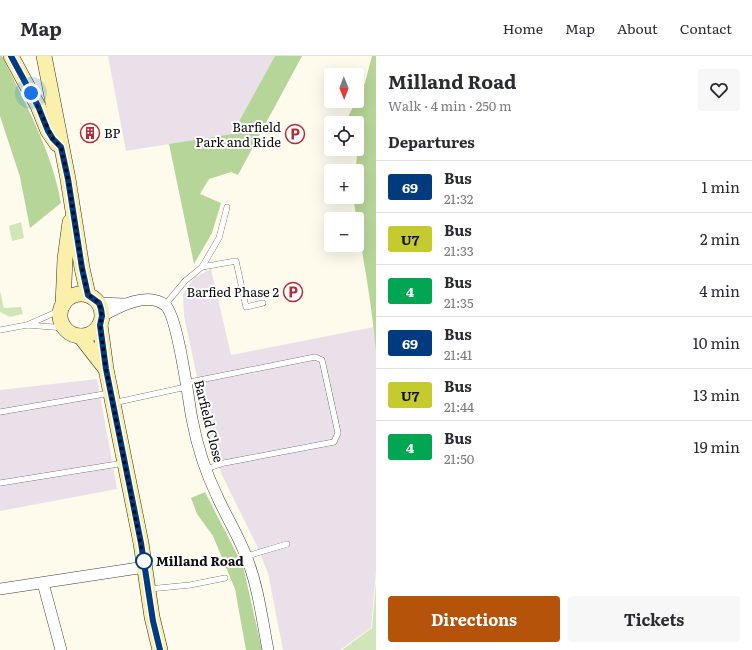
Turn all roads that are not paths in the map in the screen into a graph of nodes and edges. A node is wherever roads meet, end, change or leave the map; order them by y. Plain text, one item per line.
1 (11, 56) edge
2 (44, 56) edge
3 (61, 147) junction
4 (227, 207) dead end
5 (72, 208) junction
6 (202, 267) junction
7 (263, 303) dead end
8 (165, 305) junction
9 (62, 308) junction
10 (97, 310) junction
11 (26, 325) junction
12 (66, 328) junction
13 (0, 330) edge
14 (80, 336) junction
15 (106, 369) junction
16 (185, 385) junction
17 (112, 398) junction
18 (0, 412) edge
19 (124, 463) junction
20 (206, 469) junction
21 (0, 483) edge
22 (287, 544) dead end
23 (246, 556) junction
24 (145, 567) junction
25 (225, 578) dead end
26 (43, 583) junction
27 (0, 589) edge
28 (148, 589) junction
29 (61, 650) edge
30 (160, 650) edge
31 (268, 650) edge

1 - 3 main road
2 - 3 main road
3 - 5 main road
4 - 6 lane
5 - 9 main road
5 - 10 main road
6 - 7 lane
6 - 8 lane
8 - 10 street
8 - 16 street, Barfield Close
9 - 10 main road
9 - 11 lane
9 - 12 main road
10 - 14 main road
10 - 15 main road
11 - 12 lane
11 - 13 lane
12 - 14 main road
14 - 15 main road
15 - 17 main road
16 - 17 lane
16 - 20 street, Barfield Close
16 - 20 lane
17 - 18 lane
17 - 19 main road
19 - 21 lane
19 - 24 main road
20 - 23 street, Barfield Close
22 - 23 lane
23 - 31 street, Barfield Close
24 - 26 street
24 - 28 main road
25 - 28 lane
26 - 27 street
26 - 29 street
28 - 30 main road

